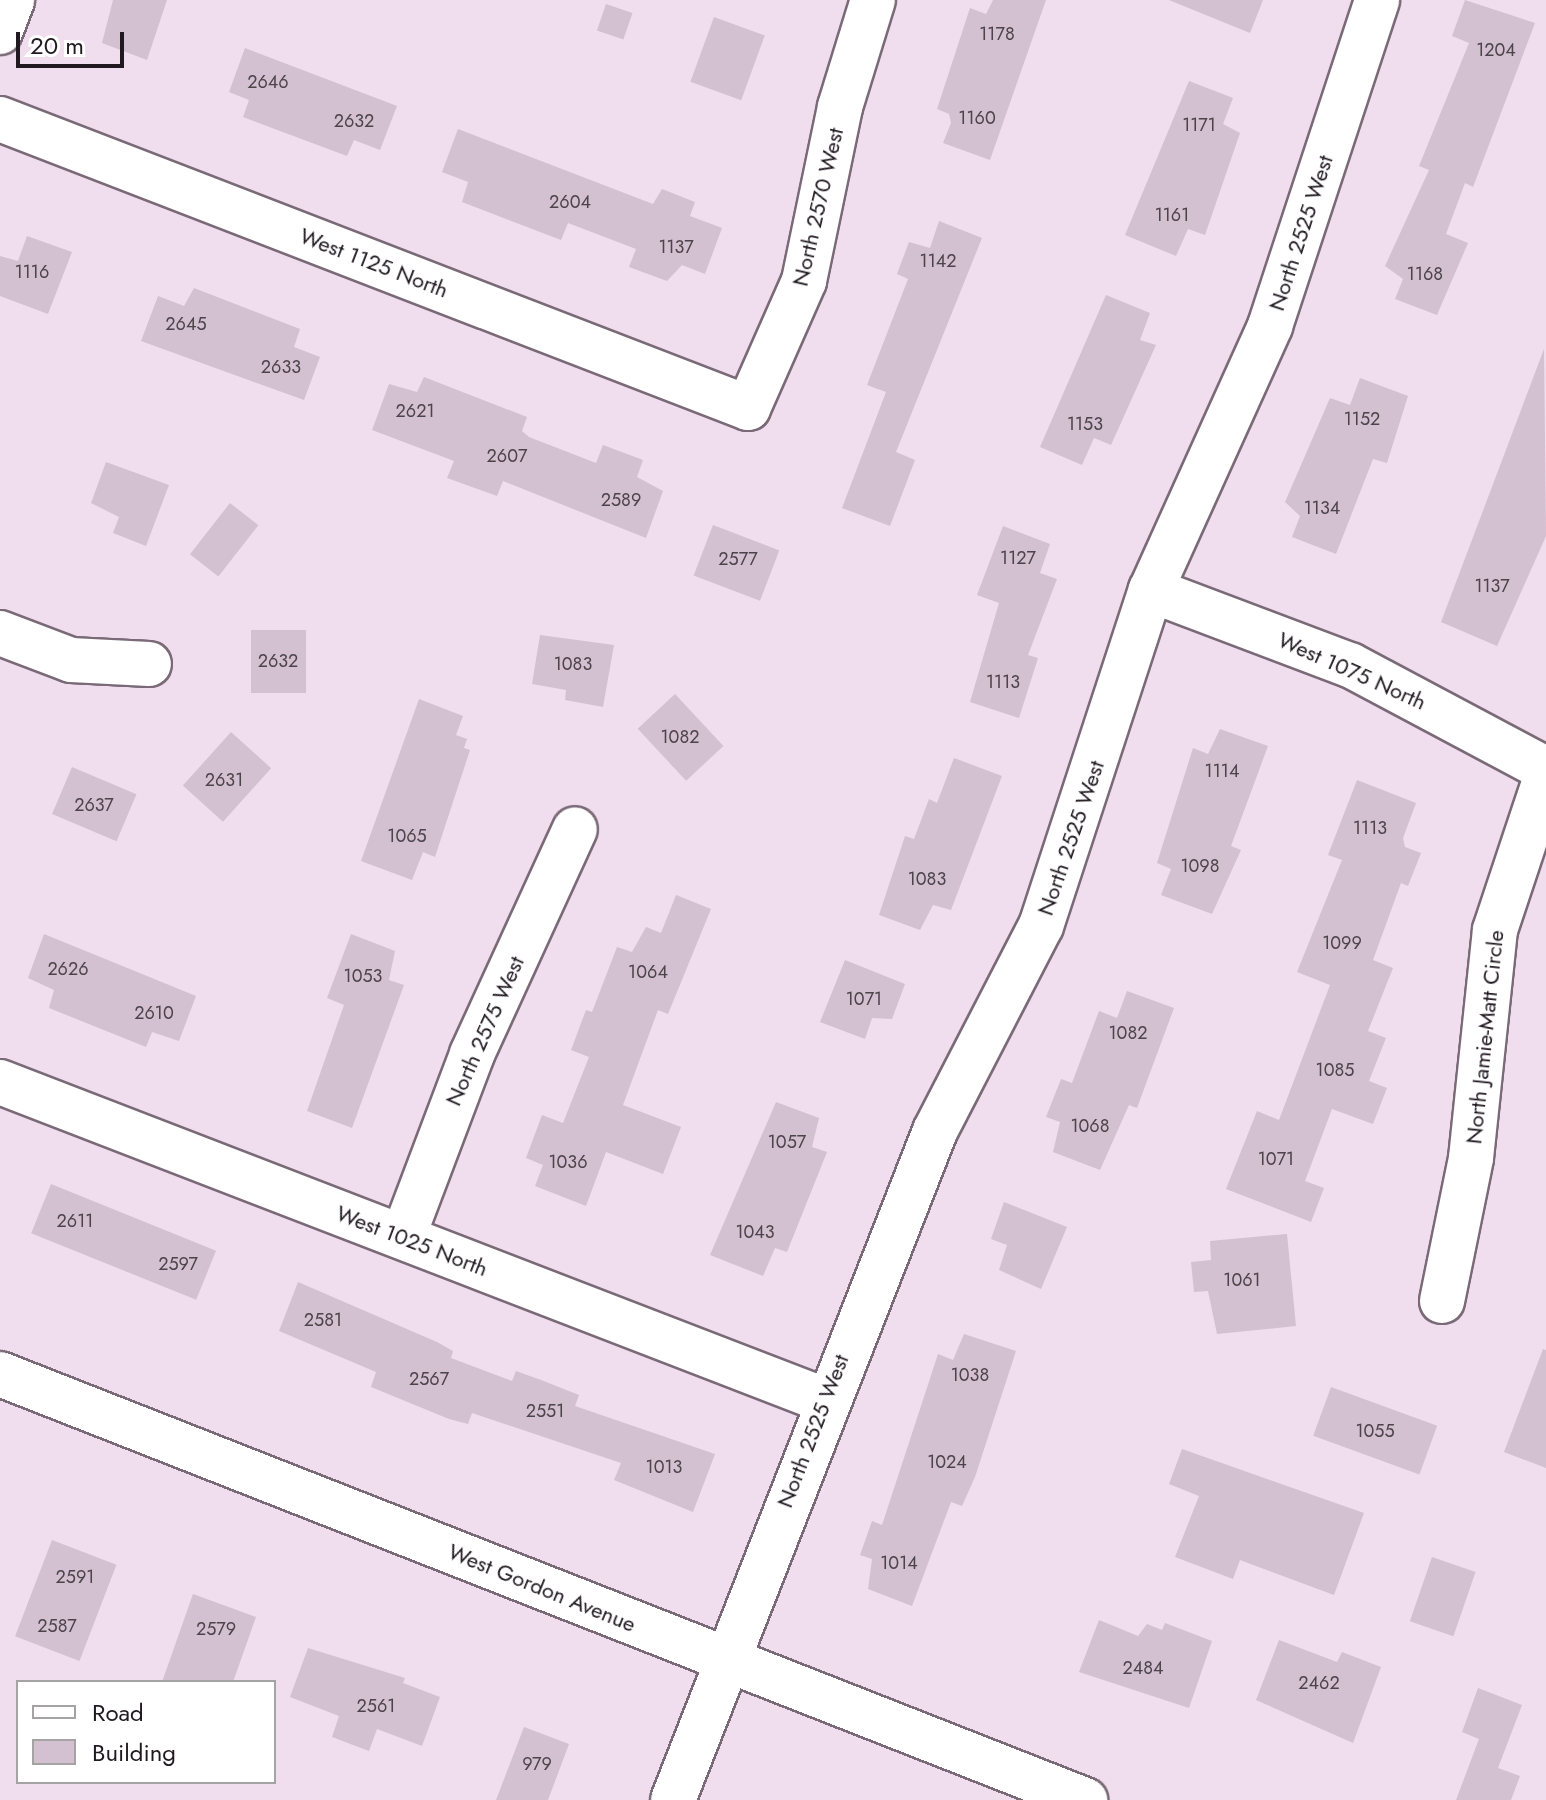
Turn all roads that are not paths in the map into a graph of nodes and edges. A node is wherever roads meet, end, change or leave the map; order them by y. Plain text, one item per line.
1 (12, 0) edge
2 (873, 0) edge
3 (1377, 0) edge
4 (0, 32) edge
5 (0, 119) edge
6 (748, 408) joint
7 (1151, 590) junction
8 (0, 633) edge
9 (149, 664) dead end
10 (1546, 769) edge
11 (1546, 777) edge
12 (575, 829) dead end
13 (0, 1082) edge
14 (403, 1237) junction
15 (1442, 1301) dead end
16 (0, 1374) edge
17 (824, 1400) junction
18 (725, 1660) junction
19 (673, 1800) edge
20 (1085, 1800) edge

1 - 4 street
2 - 6 street, North 2570 West
3 - 7 street, North 2525 West
5 - 6 street, West 1125 North
7 - 10 street, West 1075 North
7 - 17 street, North 2525 West
8 - 9 street
11 - 15 street, North Jamie-Matt Circle
12 - 14 street, North 2575 West
13 - 14 street, West 1025 North
14 - 17 street, West 1025 North
16 - 18 street, West Gordon Avenue
17 - 18 street, North 2525 West
18 - 19 street, North 2525 West
18 - 20 street, West Gordon Avenue

